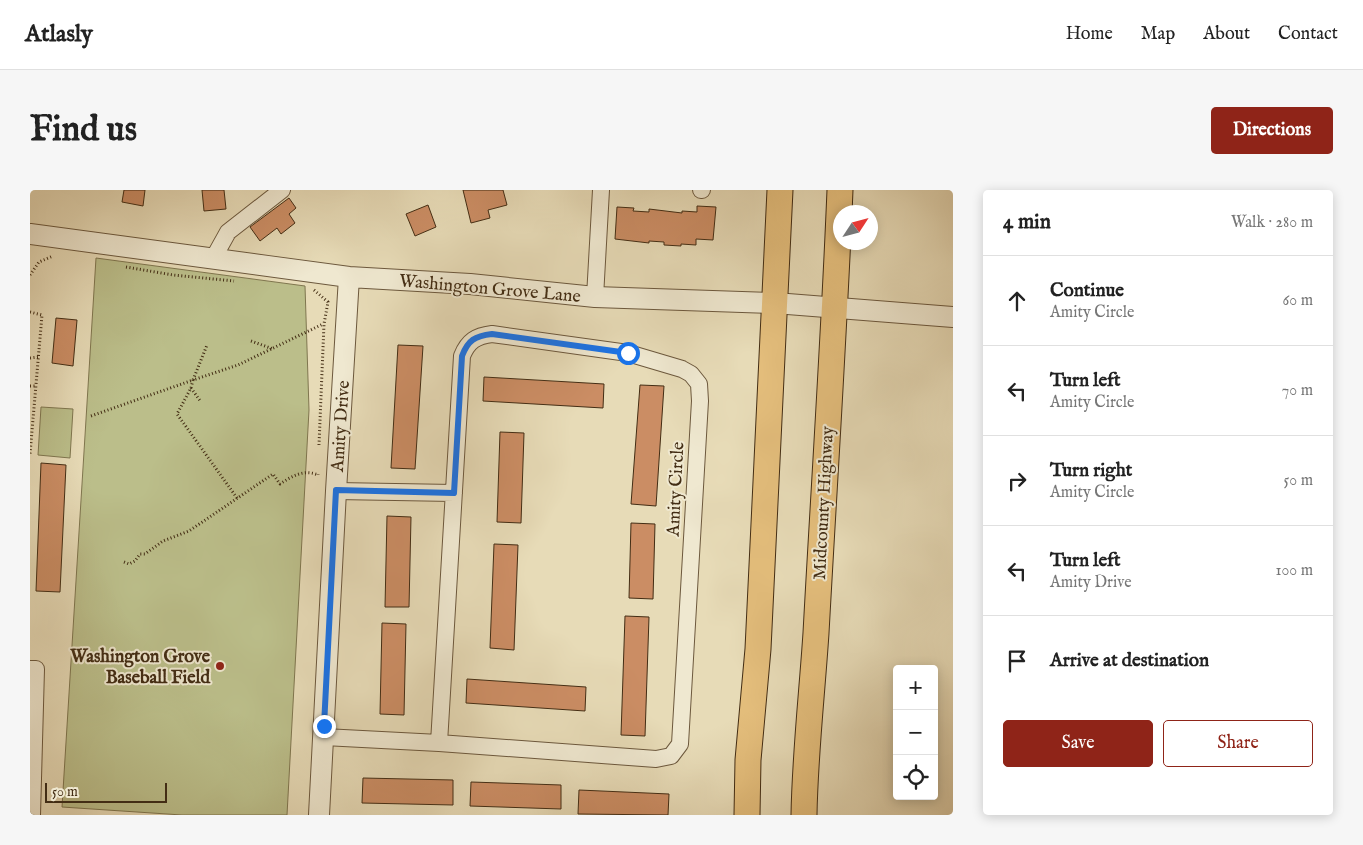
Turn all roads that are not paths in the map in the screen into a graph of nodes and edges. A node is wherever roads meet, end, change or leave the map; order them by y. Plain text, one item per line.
1 (282, 190) edge
2 (601, 190) edge
3 (780, 190) edge
4 (840, 190) edge
5 (30, 234) edge
6 (213, 258) junction
7 (349, 277) junction
8 (595, 297) junction
9 (775, 303) junction
10 (835, 308) junction
11 (953, 317) edge
12 (336, 490) junction
13 (454, 493) junction
14 (33, 669) edge
15 (324, 737) junction
16 (439, 743) junction
17 (32, 815) edge
18 (319, 815) edge
19 (748, 815) edge
20 (804, 815) edge

1 - 6 street
2 - 8 street
3 - 9 main road
4 - 10 main road, Midcounty Highway
5 - 6 street, Washington Grove Lane
6 - 7 street, Washington Grove Lane
7 - 8 street, Washington Grove Lane
7 - 12 street, Amity Drive
8 - 9 street, Washington Grove Lane
9 - 10 street, Washington Grove Lane
9 - 19 main road
10 - 11 street, Washington Grove Lane
10 - 20 main road, Midcounty Highway
12 - 13 street
12 - 15 street, Amity Drive
13 - 16 street, Amity Circle
13 - 16 street, Amity Circle
14 - 17 street
15 - 16 street, Amity Circle
15 - 18 street, Amity Drive

